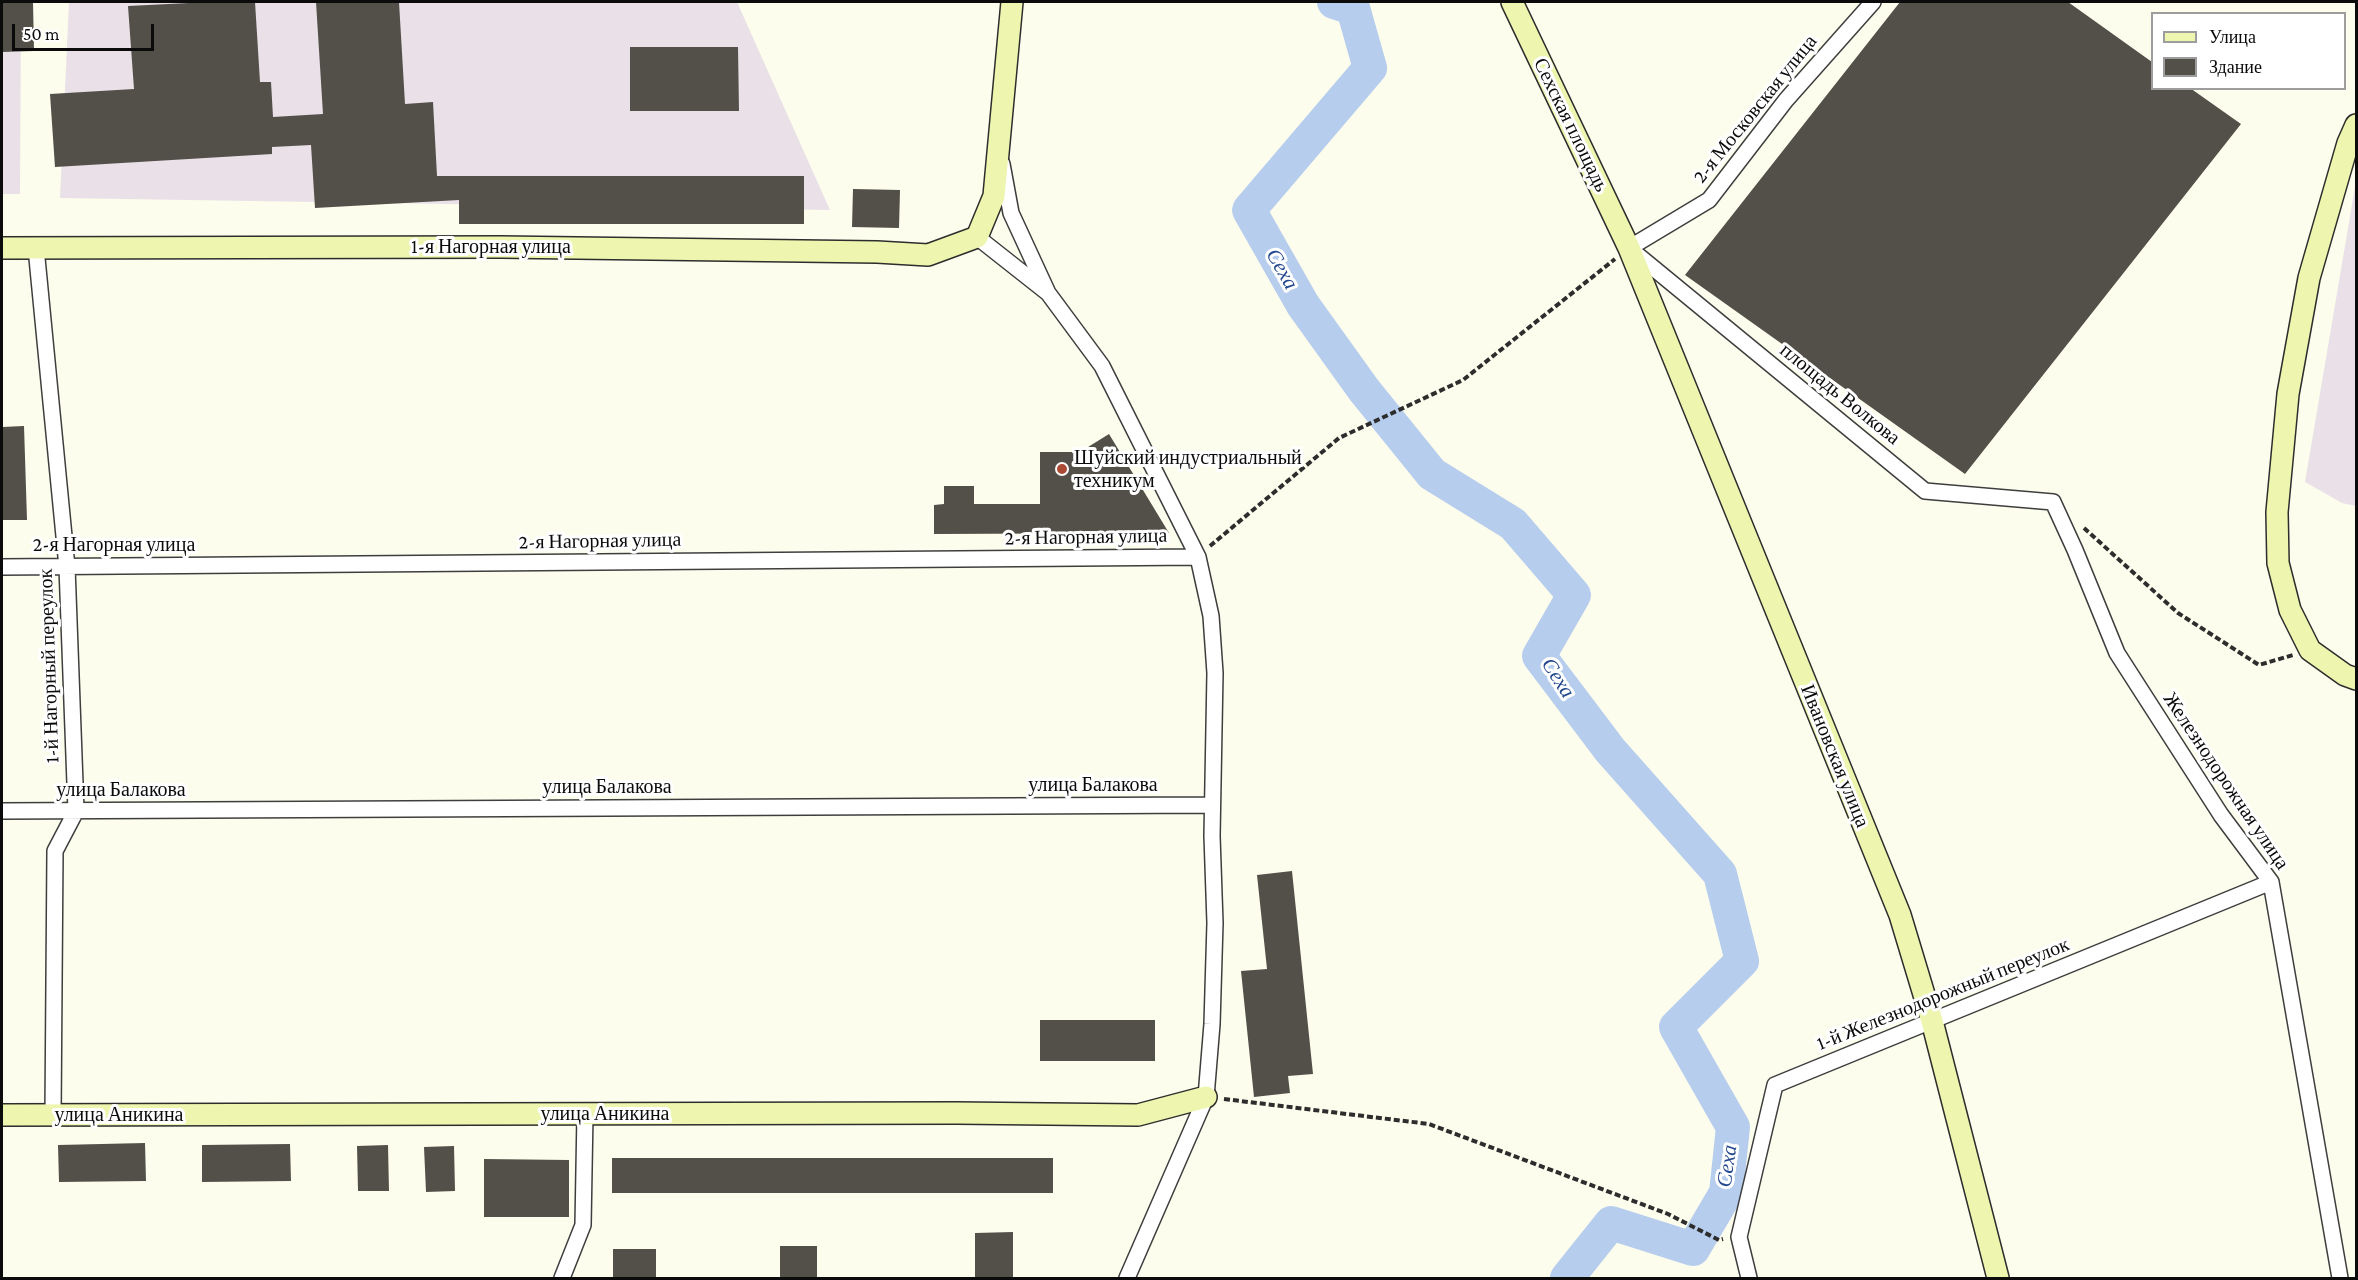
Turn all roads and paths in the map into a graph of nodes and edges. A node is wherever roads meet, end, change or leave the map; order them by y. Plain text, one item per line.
1 (1012, 2) edge
2 (1512, 2) edge
3 (1873, 2) edge
4 (2356, 125) edge
5 (998, 145) junction
6 (977, 237) junction
7 (2, 248) edge
8 (36, 248) junction
9 (1629, 248) junction
10 (1048, 293) junction
11 (2053, 502) joint
12 (2080, 524) dead end
13 (1198, 556) junction
14 (2, 567) edge
15 (67, 567) junction
16 (2310, 650) junction
17 (2356, 680) edge
18 (1212, 805) junction
19 (2, 811) edge
20 (76, 811) junction
21 (2271, 882) junction
22 (1932, 1021) junction
23 (1206, 1097) junction
24 (585, 1114) junction
25 (2, 1115) edge
26 (53, 1115) junction
27 (1719, 1240) dead end
28 (562, 1278) edge
29 (1127, 1278) edge
30 (1749, 1278) edge
31 (1998, 1278) edge
32 (2340, 1278) edge

1 - 5 street
2 - 9 street, Сехская площадь
3 - 9 street, 2-я Московская улица
4 - 16 street
5 - 6 street
5 - 10 street
6 - 8 street, 1-я Нагорная улица
6 - 10 street
7 - 8 street, 1-я Нагорная улица
8 - 15 street, 1-й Нагорный переулок
9 - 11 street, площадь Волкова
9 - 13 path
9 - 22 street, Ивановская улица
10 - 13 street
11 - 21 street, Железнодорожная улица
12 - 16 path
13 - 15 street, 2-я Нагорная улица
13 - 18 street
14 - 15 street, 2-я Нагорная улица
15 - 20 street, 1-й Нагорный переулок
16 - 17 street
18 - 20 street, улица Балакова
18 - 23 street
19 - 20 street, улица Балакова
20 - 26 street, 1-й Нагорный переулок
21 - 22 street, 1-й Железнодорожный переулок
21 - 32 street, Железнодорожная улица
22 - 30 street, 1-й Железнодорожный переулок
22 - 31 street, Ивановская улица
23 - 24 street, улица Аникина
23 - 27 path
23 - 29 street
24 - 26 street, улица Аникина
24 - 28 street
25 - 26 street, улица Аникина

